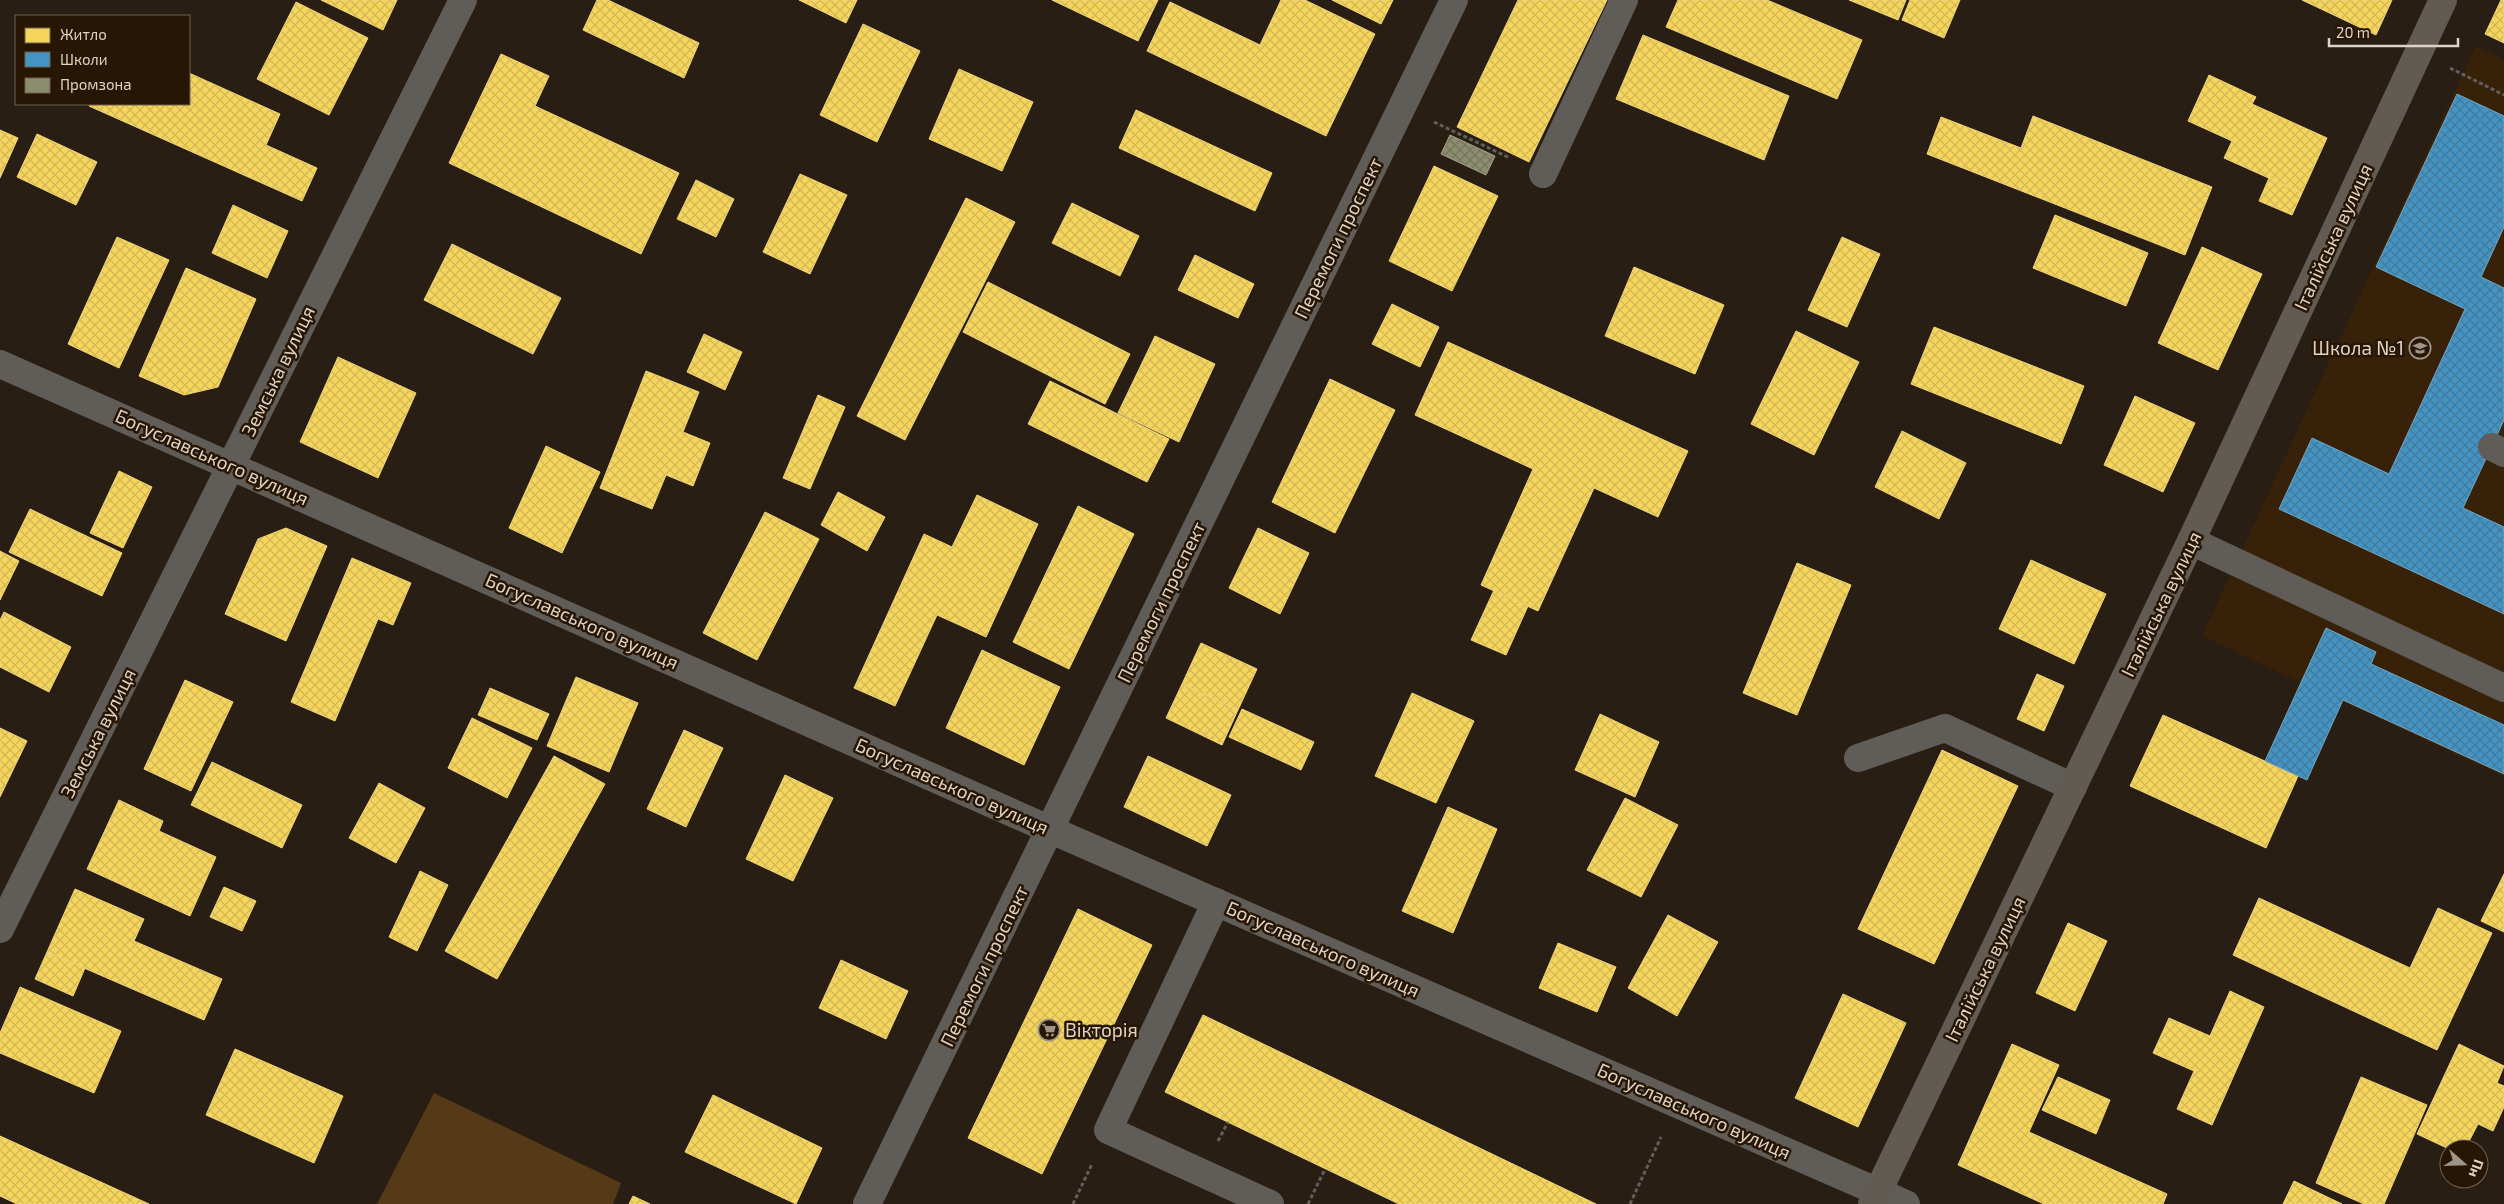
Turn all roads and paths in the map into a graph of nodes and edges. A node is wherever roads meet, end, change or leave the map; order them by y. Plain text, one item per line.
1 (463, 0) edge
2 (1454, 0) edge
3 (1624, 0) edge
4 (2443, 0) edge
5 (2418, 54) junction
6 (2504, 95) edge
7 (1402, 106) junction
8 (1543, 174) joint
9 (0, 364) edge
10 (232, 465) junction
11 (2191, 541) junction
12 (2504, 688) edge
13 (1858, 758) dead end
14 (2073, 787) junction
15 (1051, 830) junction
16 (1216, 902) junction
17 (0, 929) edge
18 (1677, 1103) junction
19 (1108, 1130) junction
20 (1325, 1169) dead end
21 (1875, 1198) edge
22 (868, 1204) edge
23 (1073, 1204) edge
24 (1270, 1204) edge
25 (1308, 1204) edge
26 (1630, 1204) edge
27 (1906, 1204) edge

1 - 10 street, Земська вулиця
2 - 7 street, Перемоги проспект
3 - 8 street
4 - 5 main road, Італійська вулиця
5 - 6 path
5 - 11 main road, Італійська вулиця
7 - 8 path
7 - 15 street, Перемоги проспект
9 - 10 street, Богуславського вулиця
10 - 15 street, Богуславського вулиця
10 - 17 street, Земська вулиця
11 - 12 street
11 - 14 main road, Італійська вулиця
13 - 14 street
14 - 21 main road, Італійська вулиця
15 - 16 street, Богуславського вулиця
15 - 22 street, Перемоги проспект
16 - 18 street, Богуславського вулиця
16 - 19 street
18 - 21 street, Богуславського вулиця
18 - 26 path
19 - 23 path
19 - 24 street
20 - 25 path
21 - 27 street, Богуславського вулиця

